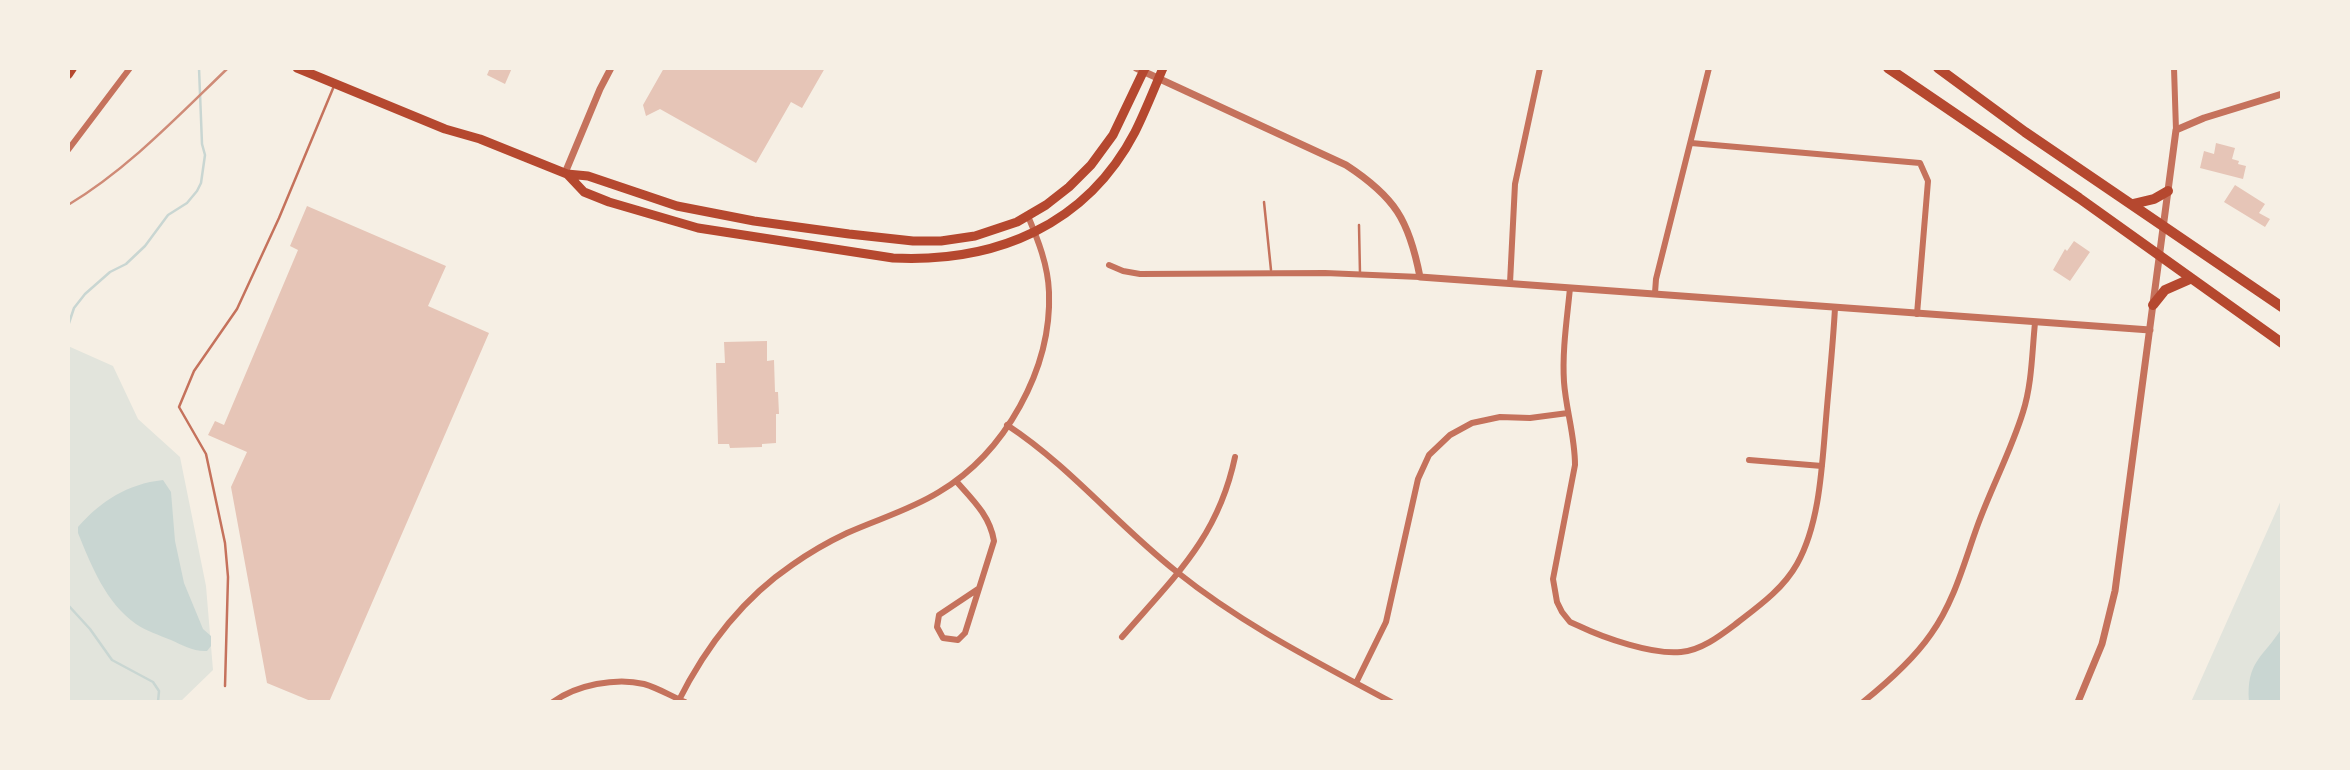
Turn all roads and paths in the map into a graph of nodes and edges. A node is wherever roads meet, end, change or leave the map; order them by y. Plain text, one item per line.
1 (72, 68) edge
2 (130, 68) edge
3 (297, 68) edge
4 (611, 68) edge
5 (1163, 68) edge
6 (1540, 68) edge
7 (1709, 68) edge
8 (1888, 68) edge
9 (1938, 68) edge
10 (2174, 68) edge
11 (1141, 69) edge
12 (68, 74) edge
13 (1158, 78) junction
14 (335, 83) junction
15 (2282, 94) edge
16 (2176, 130) junction
17 (1691, 142) junction
18 (68, 150) edge
19 (566, 174) junction
20 (2168, 191) junction
21 (1264, 202) dead end
22 (2133, 204) junction
23 (1028, 216) junction
24 (1359, 225) dead end
25 (2163, 225) junction
26 (1035, 232) junction
27 (2159, 256) junction
28 (1109, 265) dead end
29 (1271, 274) junction
30 (1360, 274) junction
31 (1420, 277) junction
32 (2190, 279) junction
33 (1510, 283) junction
34 (1570, 288) junction
35 (1655, 293) junction
36 (2153, 305) junction
37 (2282, 307) edge
38 (1835, 308) junction
39 (1917, 314) junction
40 (2035, 323) junction
41 (2150, 330) junction
42 (2282, 342) edge
43 (1568, 412) junction
44 (1007, 425) junction
45 (1235, 457) dead end
46 (1749, 460) dead end
47 (1822, 466) junction
48 (956, 481) junction
49 (1178, 573) junction
50 (978, 589) junction
51 (1122, 637) dead end
52 (1356, 683) junction
53 (225, 685) dead end
54 (681, 701) edge
55 (554, 702) edge
56 (1391, 702) edge
57 (1863, 702) edge
58 (2078, 702) edge

1 - 12 main road
2 - 18 street
3 - 14 main road
4 - 19 street
5 - 13 main road
6 - 33 street
7 - 17 street
8 - 27 main road
9 - 22 main road
10 - 16 street
11 - 13 street
11 - 23 main road
13 - 26 main road
13 - 31 street
14 - 19 main road
14 - 53 lane
15 - 16 street
16 - 20 street
17 - 35 street
17 - 39 street
19 - 23 main road
19 - 26 main road
20 - 22 main road
20 - 25 street
21 - 29 lane
22 - 25 main road
23 - 26 street
24 - 30 lane
25 - 27 street
25 - 37 main road
26 - 44 street
27 - 32 main road
27 - 36 street
28 - 29 street
29 - 30 street
30 - 31 street
31 - 33 street
32 - 36 main road
32 - 42 main road
33 - 34 street
34 - 35 street
34 - 43 street
35 - 38 street
36 - 41 street
38 - 39 street
38 - 47 street
39 - 40 street
40 - 41 street
40 - 57 street
41 - 58 street
43 - 47 street
43 - 52 street
44 - 48 street
44 - 49 street
45 - 49 street
46 - 47 street
48 - 50 street
48 - 54 street
49 - 51 street
49 - 52 street
50 - 50 street
52 - 56 street
54 - 55 street

